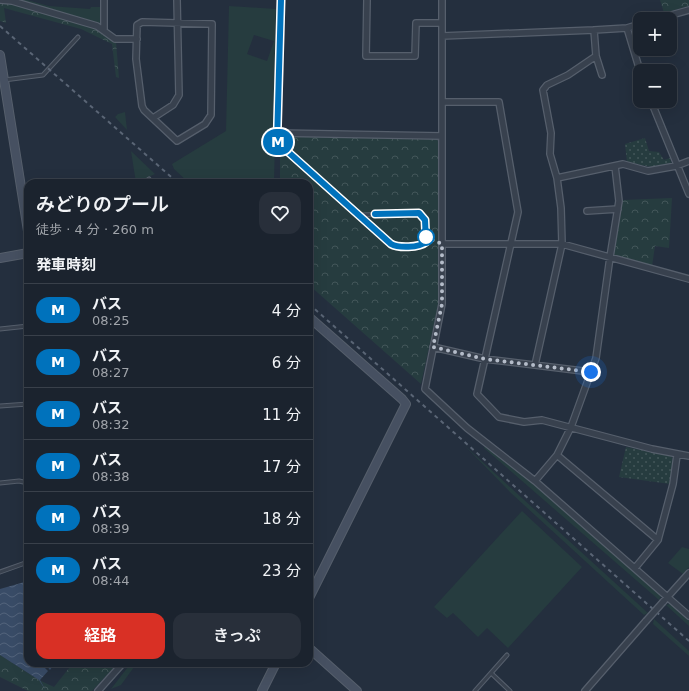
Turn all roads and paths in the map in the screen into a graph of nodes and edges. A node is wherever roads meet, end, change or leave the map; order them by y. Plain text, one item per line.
1 (0, 0) edge
2 (104, 0) edge
3 (177, 0) edge
4 (281, 0) edge
5 (366, 0) edge
6 (442, 0) edge
7 (689, 10) edge
8 (677, 13) edge
9 (177, 23) junction
10 (442, 23) junction
11 (633, 26) edge
12 (627, 28) junction
13 (594, 30) junction
14 (104, 31) junction
15 (442, 36) junction
16 (78, 37) dead end
17 (136, 39) junction
18 (0, 55) edge
19 (596, 56) junction
20 (638, 64) edge
21 (602, 76) dead end
22 (4, 80) junction
23 (442, 102) junction
24 (654, 108) edge
25 (153, 118) junction
26 (278, 133) junction
27 (442, 136) junction
28 (689, 161) edge
29 (615, 166) junction
30 (676, 166) junction
31 (558, 178) junction
32 (689, 194) edge
33 (24, 206) edge
34 (618, 209) junction
35 (587, 211) dead end
36 (361, 215) junction
37 (442, 244) junction
38 (510, 244) junction
39 (562, 244) junction
40 (24, 254) edge
41 (610, 257) junction
42 (0, 258) edge
43 (689, 279) edge
44 (313, 321) edge
45 (24, 326) edge
46 (0, 329) edge
47 (433, 347) junction
48 (485, 359) junction
49 (536, 365) junction
50 (591, 372) junction
51 (24, 404) edge
52 (0, 406) edge
53 (571, 427) junction
54 (557, 455) junction
55 (677, 455) junction
56 (689, 456) edge
57 (535, 481) junction
58 (0, 483) edge
59 (24, 483) edge
60 (658, 540) junction
61 (24, 563) edge
62 (635, 568) junction
63 (0, 572) edge
64 (689, 573) edge
65 (313, 590) edge
66 (668, 597) junction
67 (689, 616) edge
68 (313, 652) edge
69 (507, 655) dead end
70 (119, 667) edge
71 (274, 667) edge
72 (491, 673) junction
73 (98, 691) edge
74 (262, 691) edge
75 (357, 691) edge
76 (475, 691) edge
77 (510, 691) edge
78 (584, 691) edge

1 - 14 street
2 - 14 street
3 - 9 street
4 - 26 street
5 - 10 street
6 - 10 street
7 - 8 street
9 - 17 street
9 - 25 street
9 - 25 street
10 - 15 street
11 - 12 street
12 - 13 street
12 - 20 street
13 - 15 street
13 - 19 street
14 - 17 street
15 - 23 street
16 - 22 lane
17 - 25 street
18 - 22 street
19 - 21 street
19 - 31 street
22 - 33 street
23 - 27 street
23 - 38 street
24 - 30 street
26 - 27 street
26 - 36 lane
27 - 37 street
28 - 30 street
29 - 30 street
29 - 31 street
29 - 34 street
30 - 32 street
31 - 39 street
34 - 35 street
34 - 41 street
36 - 36 lane
37 - 38 street
37 - 47 street
38 - 39 street
38 - 48 street
39 - 41 street
39 - 49 street
40 - 42 street
41 - 43 street
41 - 50 street
44 - 65 street
45 - 46 lane
47 - 48 street
47 - 57 street
48 - 49 street
48 - 53 street
49 - 50 street
50 - 53 street
51 - 52 lane
53 - 54 street
53 - 55 street
54 - 57 street
54 - 60 street
55 - 56 street
55 - 60 street
57 - 62 street
58 - 59 lane
60 - 62 street
61 - 63 lane
62 - 66 street
64 - 66 street
66 - 67 street
66 - 78 street, bridge
68 - 75 street
69 - 72 lane
70 - 73 street
71 - 74 street
72 - 76 lane
72 - 77 lane

